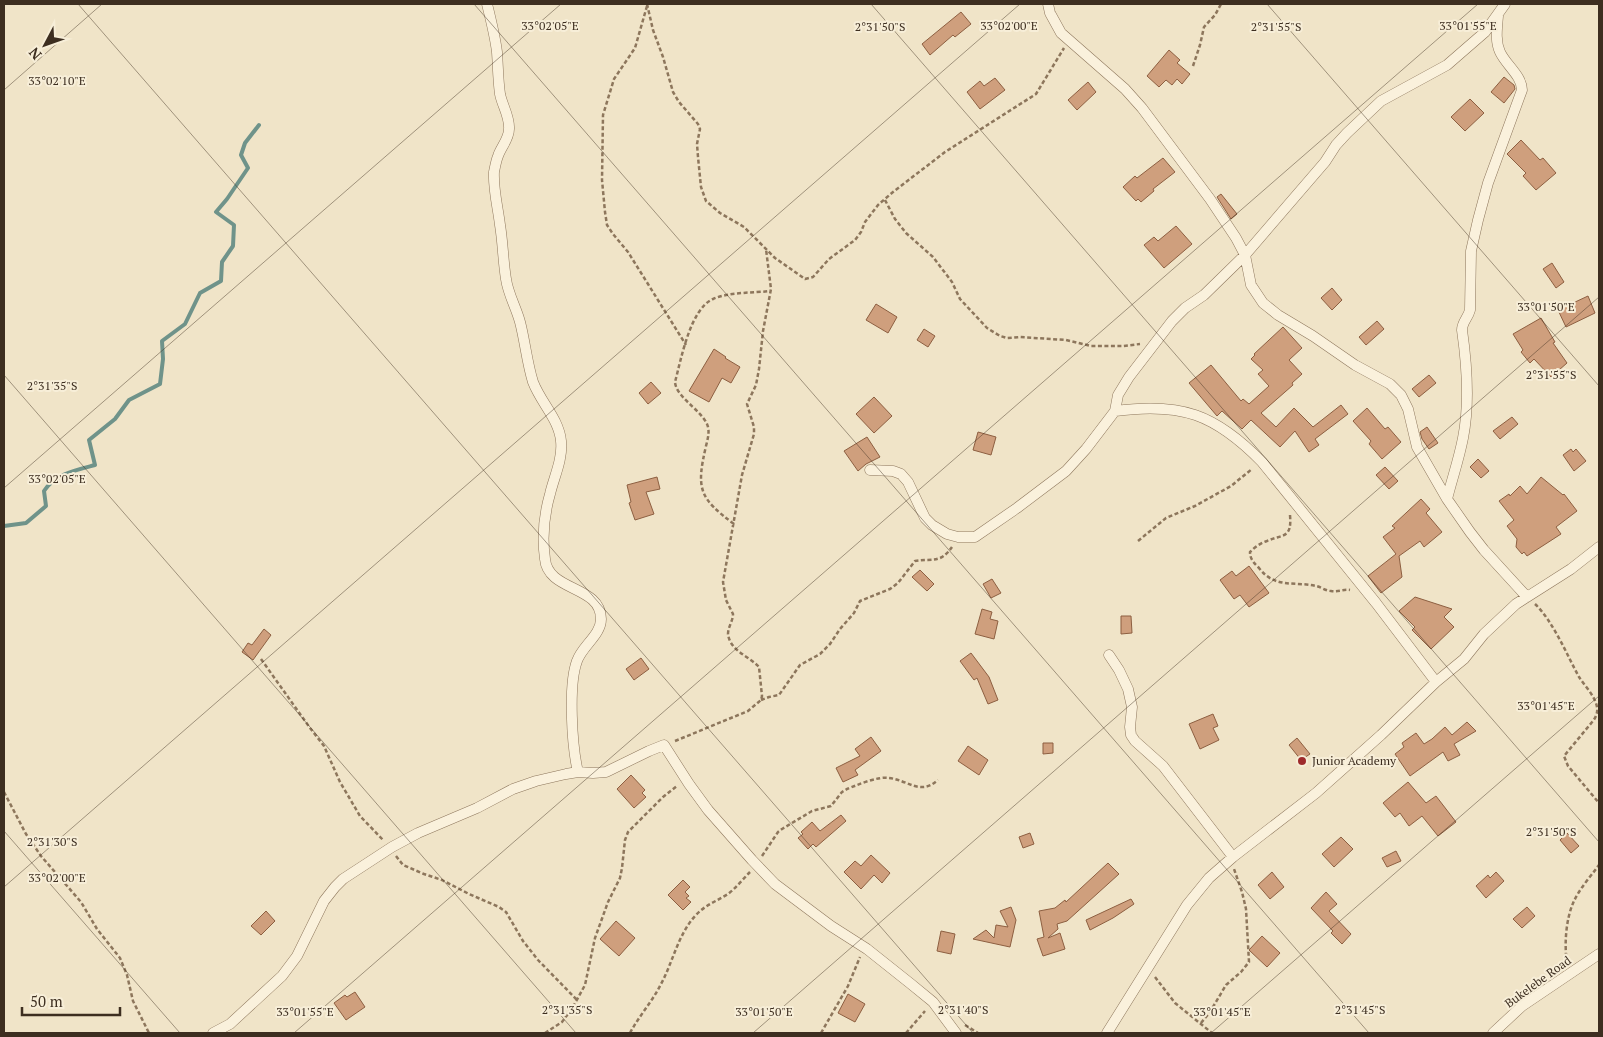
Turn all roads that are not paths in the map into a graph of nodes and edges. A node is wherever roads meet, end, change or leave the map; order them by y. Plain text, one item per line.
1 (487, 4) edge
2 (1048, 4) edge
3 (1505, 4) edge
4 (1498, 16) junction
5 (1245, 255) junction
6 (1115, 411) junction
7 (870, 470) dead end
8 (1447, 499) junction
9 (1599, 547) edge
10 (1527, 597) junction
11 (1108, 655) dead end
12 (1436, 682) junction
13 (578, 772) junction
14 (1231, 858) junction
15 (1599, 954) edge
16 (213, 1033) edge
17 (956, 1033) edge
18 (1107, 1033) edge
19 (1493, 1033) edge

1 - 13 street
2 - 5 street
3 - 4 street
4 - 5 street
4 - 8 street
5 - 6 street
5 - 8 street
6 - 7 street
6 - 12 street
8 - 10 street
9 - 10 street
10 - 12 street
11 - 14 street
12 - 14 street
13 - 16 street
13 - 17 street
14 - 18 street
15 - 19 street, Bukelebe Road

